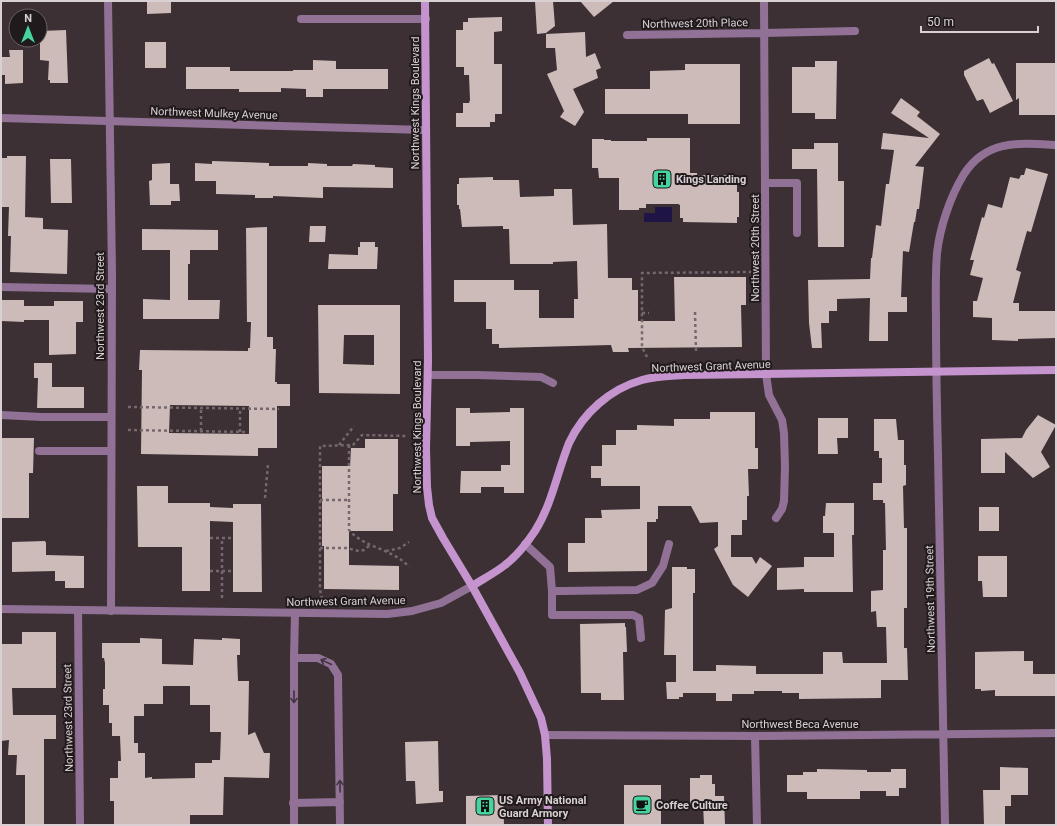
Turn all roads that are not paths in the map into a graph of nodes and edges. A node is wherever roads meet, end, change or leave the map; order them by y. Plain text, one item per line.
1 (108, 1) edge
2 (425, 1) edge
3 (764, 1) edge
4 (301, 19) dead end
5 (426, 19) junction
6 (855, 31) dead end
7 (764, 33) junction
8 (627, 35) dead end
9 (1, 118) edge
10 (110, 122) junction
11 (426, 130) junction
12 (1056, 145) edge
13 (765, 183) junction
14 (798, 233) dead end
15 (1, 287) edge
16 (112, 289) junction
17 (1056, 370) edge
18 (936, 372) junction
19 (766, 374) junction
20 (428, 375) junction
21 (553, 383) dead end
22 (1, 415) edge
23 (111, 417) junction
24 (40, 451) dead end
25 (111, 451) junction
26 (776, 518) dead end
27 (525, 544) junction
28 (669, 544) dead end
29 (472, 586) junction
30 (552, 591) junction
31 (1, 609) edge
32 (78, 610) junction
33 (111, 611) junction
34 (296, 613) junction
35 (641, 638) dead end
36 (294, 658) junction
37 (1056, 733) edge
38 (943, 734) junction
39 (545, 736) junction
40 (755, 736) junction
41 (340, 802) junction
42 (293, 803) junction
43 (80, 825) edge
44 (294, 825) edge
45 (340, 825) edge
46 (548, 825) edge
47 (757, 825) edge
48 (945, 825) edge

1 - 10 street, Northwest 23rd Street
2 - 5 main road, Northwest Kings Boulevard
3 - 7 street, Northwest 20th Street
4 - 5 street
5 - 11 main road, Northwest Kings Boulevard
6 - 7 street, Northwest 20th Place
7 - 8 street, Northwest 20th Place
7 - 13 street, Northwest 20th Street
9 - 10 street, Northwest Mulkey Avenue
10 - 11 street, Northwest Mulkey Avenue
10 - 16 street, Northwest 23rd Street
11 - 20 main road, Northwest Kings Boulevard
12 - 18 street, Northwest 19th Street
13 - 14 street
13 - 19 street, Northwest 20th Street
15 - 16 street
16 - 23 street, Northwest 23rd Street
17 - 18 main road, Northwest Grant Avenue
18 - 19 main road, Northwest Grant Avenue
18 - 38 street, Northwest 19th Street
19 - 26 street, Northwest 20th Street
19 - 27 main road, Northwest Grant Avenue
20 - 21 street
20 - 29 main road, Northwest Kings Boulevard
22 - 23 street
23 - 25 street, Northwest 23rd Street
24 - 25 street
25 - 33 street, Northwest 23rd Street
27 - 29 main road, Northwest Grant Avenue
27 - 30 street
28 - 30 street
29 - 34 street, Northwest Grant Avenue
29 - 39 main road, Northwest Kings Boulevard
30 - 35 street
31 - 32 street, Northwest Grant Avenue
32 - 33 street, Northwest Grant Avenue
32 - 43 street, Northwest 23rd Street
33 - 34 street, Northwest Grant Avenue
34 - 36 street
41 -> 36 street
36 -> 42 street
37 - 38 street, Northwest Beca Avenue
38 - 40 street, Northwest Beca Avenue
38 - 48 street, Northwest 19th Street
39 - 40 street, Northwest Beca Avenue
39 - 46 main road, Northwest Kings Boulevard
40 - 47 street
41 - 42 street
41 - 45 street
42 - 44 street

